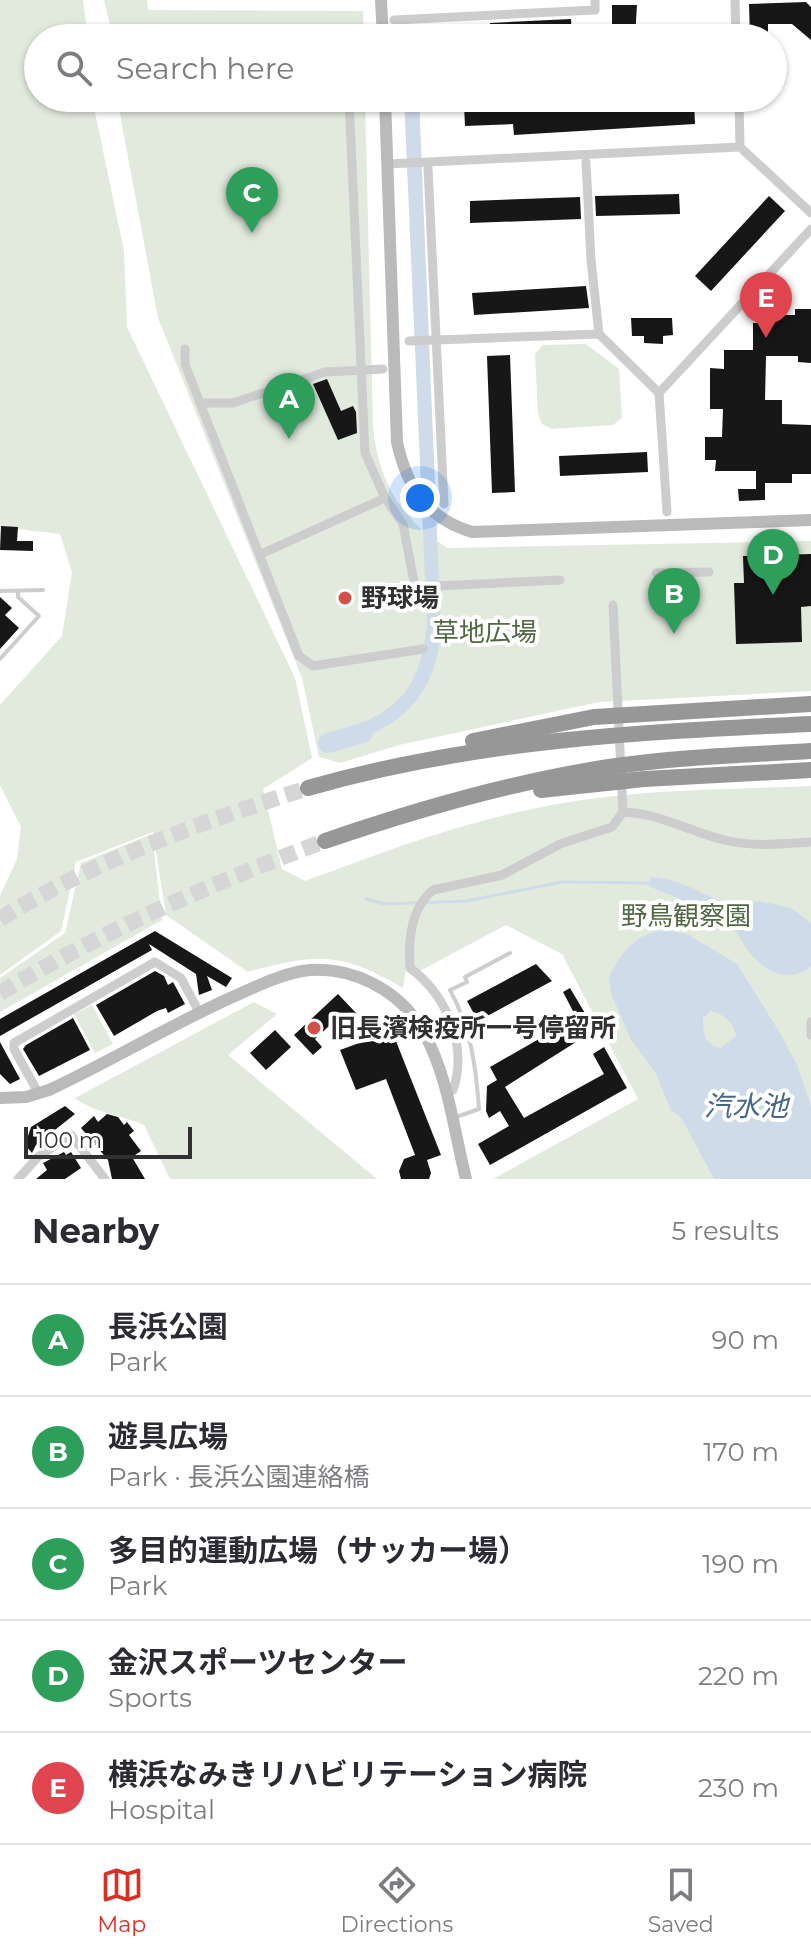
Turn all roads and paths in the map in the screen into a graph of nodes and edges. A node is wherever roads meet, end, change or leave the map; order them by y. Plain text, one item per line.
1 (381, 0) edge
2 (595, 0) edge
3 (735, 0) edge
4 (394, 20) dead end
5 (382, 24) edge
6 (736, 24) edge
7 (350, 112) edge
8 (386, 112) edge
9 (739, 112) edge
10 (740, 147) junction
11 (586, 162) dead end
12 (388, 164) junction
13 (426, 165) junction
14 (811, 213) edge
15 (811, 229) edge
16 (599, 334) junction
17 (409, 341) dead end
18 (434, 341) junction
19 (185, 349) dead end
20 (359, 369) junction
21 (383, 369) dead end
22 (659, 393) junction
23 (200, 403) junction
24 (385, 498) junction
25 (444, 504) dead end
26 (667, 512) dead end
27 (811, 520) edge
28 (261, 554) junction
29 (709, 572) dead end
30 (656, 573) dead end
31 (560, 580) dead end
32 (43, 590) dead end
33 (0, 591) edge
34 (18, 591) junction
35 (613, 605) dead end
36 (423, 649) dead end
37 (0, 659) edge
38 (811, 704) edge
39 (811, 724) edge
40 (811, 751) edge
41 (375, 769) junction
42 (811, 770) edge
43 (308, 788) tunnel mouth
44 (623, 812) junction
45 (389, 819) junction
46 (325, 841) tunnel mouth
47 (811, 842) edge
48 (510, 953) dead end
49 (199, 1012) junction
50 (811, 1022) edge
51 (811, 1035) edge
52 (453, 1090) dead end
53 (39, 1094) junction
54 (0, 1098) edge
55 (451, 1119) junction
56 (102, 1175) edge
57 (18, 1179) edge
58 (88, 1179) edge
59 (466, 1179) edge

1 - 5 street
2 - 4 street
3 - 6 street
7 - 20 street
8 - 12 street
9 - 10 street
10 - 13 street
10 - 14 street
11 - 16 street
12 - 13 street
12 - 27 street
13 - 18 street
15 - 22 street
16 - 18 street
16 - 22 street
17 - 18 street
18 - 25 street
19 - 23 street
20 - 21 street
20 - 23 street
20 - 24 street
22 - 26 street
23 - 28 street
24 - 28 street
24 - 31 street
28 - 36 street
29 - 30 street
32 - 34 lane
33 - 34 lane
34 - 37 lane
35 - 44 street
38 - 41 highway
39 - 41 highway
40 - 45 highway
41 - 43 highway
42 - 45 highway
44 - 47 street
44 - 52 street
45 - 46 highway
48 - 55 lane
49 - 53 street
49 - 53 street
49 - 55 street
50 - 51 street
53 - 54 street
55 - 59 street
56 - 57 street
56 - 58 street

